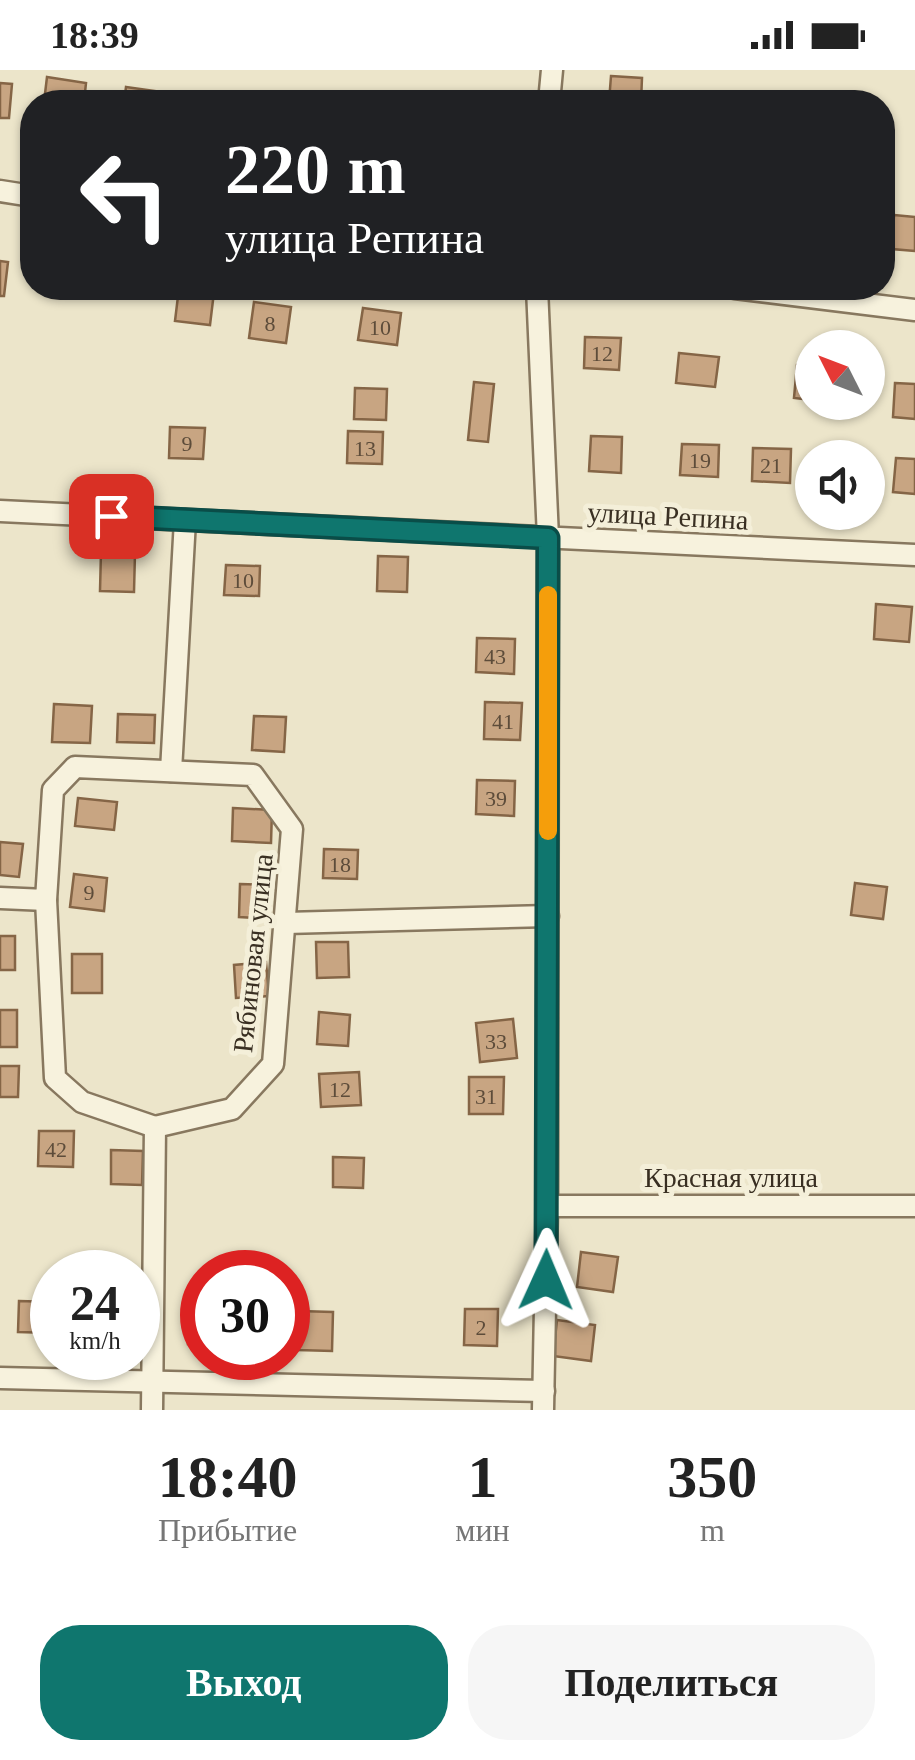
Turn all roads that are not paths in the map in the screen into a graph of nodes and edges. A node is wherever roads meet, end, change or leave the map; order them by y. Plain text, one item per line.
1 (538, 300) edge
2 (833, 300) edge
3 (915, 310) edge
4 (0, 510) edge
5 (185, 520) junction
6 (548, 538) junction
7 (915, 555) edge
8 (171, 771) junction
9 (0, 898) edge
10 (46, 900) junction
11 (548, 916) junction
12 (286, 923) junction
13 (154, 1127) junction
14 (547, 1206) junction
15 (915, 1206) edge
16 (0, 1378) edge
17 (153, 1381) junction
18 (544, 1400) edge
19 (152, 1410) edge

1 - 6 street
2 - 3 street
4 - 5 street, улица Репина
5 - 6 street, улица Репина
5 - 8 street
6 - 7 street, улица Репина
6 - 11 street
8 - 10 street, Рябиновая улица
8 - 12 street, Рябиновая улица
9 - 10 street
10 - 13 street
11 - 12 street
11 - 14 street
12 - 13 street, Рябиновая улица
13 - 17 street
14 - 15 street, Красная улица
14 - 18 street
16 - 17 street
17 - 18 street
17 - 19 street

